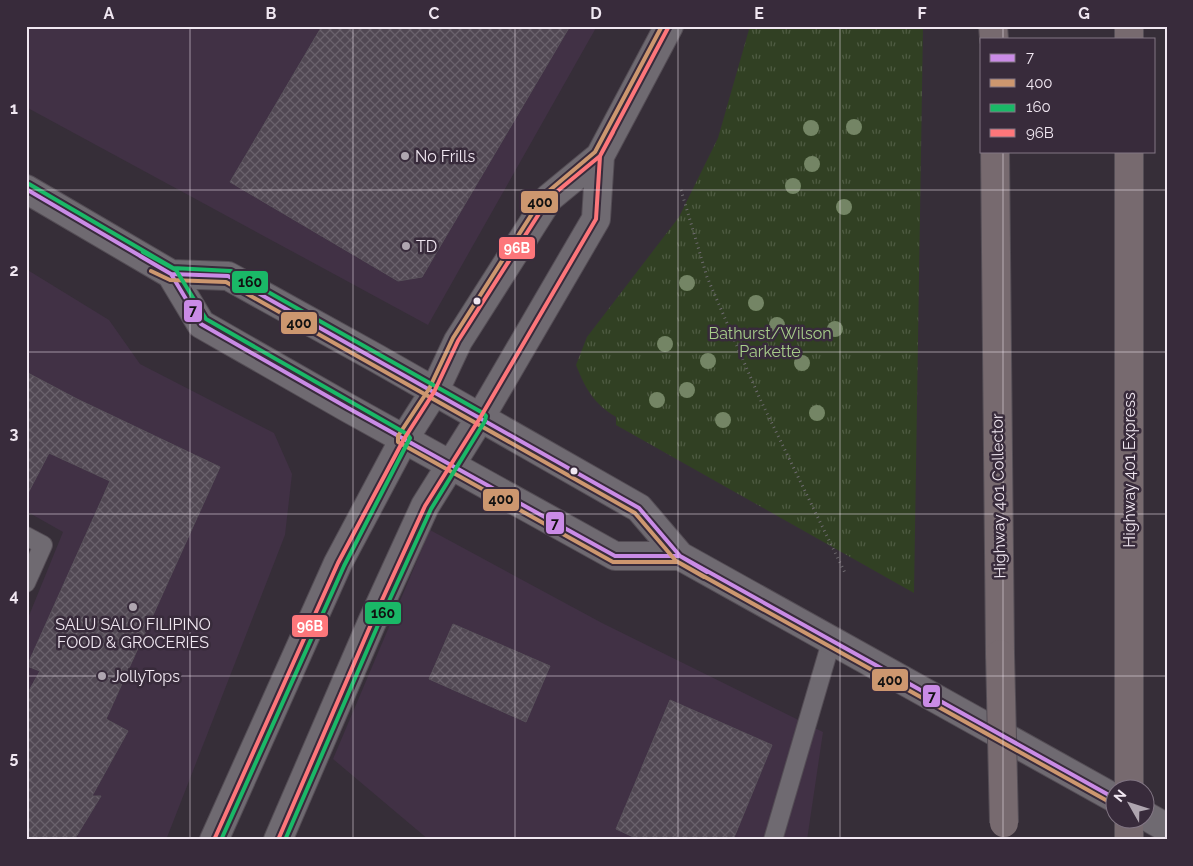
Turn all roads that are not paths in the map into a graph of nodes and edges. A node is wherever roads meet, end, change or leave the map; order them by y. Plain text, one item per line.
1 (669, 26) edge
2 (995, 152) edge
3 (1129, 152) edge
4 (600, 156) junction
5 (26, 189) edge
6 (171, 274) junction
7 (434, 392) junction
8 (480, 418) junction
9 (404, 439) junction
10 (450, 465) junction
11 (26, 536) edge
12 (680, 556) junction
13 (26, 583) edge
14 (831, 642) junction
15 (1129, 778) edge
16 (1106, 793) edge
17 (1156, 822) edge
18 (1167, 828) edge
19 (1004, 831) edge
20 (214, 840) edge
21 (278, 840) edge
22 (773, 840) edge

1 - 4 main road
2 - 19 highway, Highway 401 Collector, bridge
3 - 15 highway, Highway 401 Express
4 - 7 main road
4 - 8 main road
5 - 6 main road
6 - 7 main road
6 - 9 main road
7 - 8 main road
7 - 9 main road
8 - 10 main road
8 - 12 main road
9 - 10 main road
9 - 20 main road
10 - 12 main road
10 - 21 main road
11 - 13 lane
12 - 14 main road
14 - 16 main road
14 - 22 lane
17 - 18 main road

